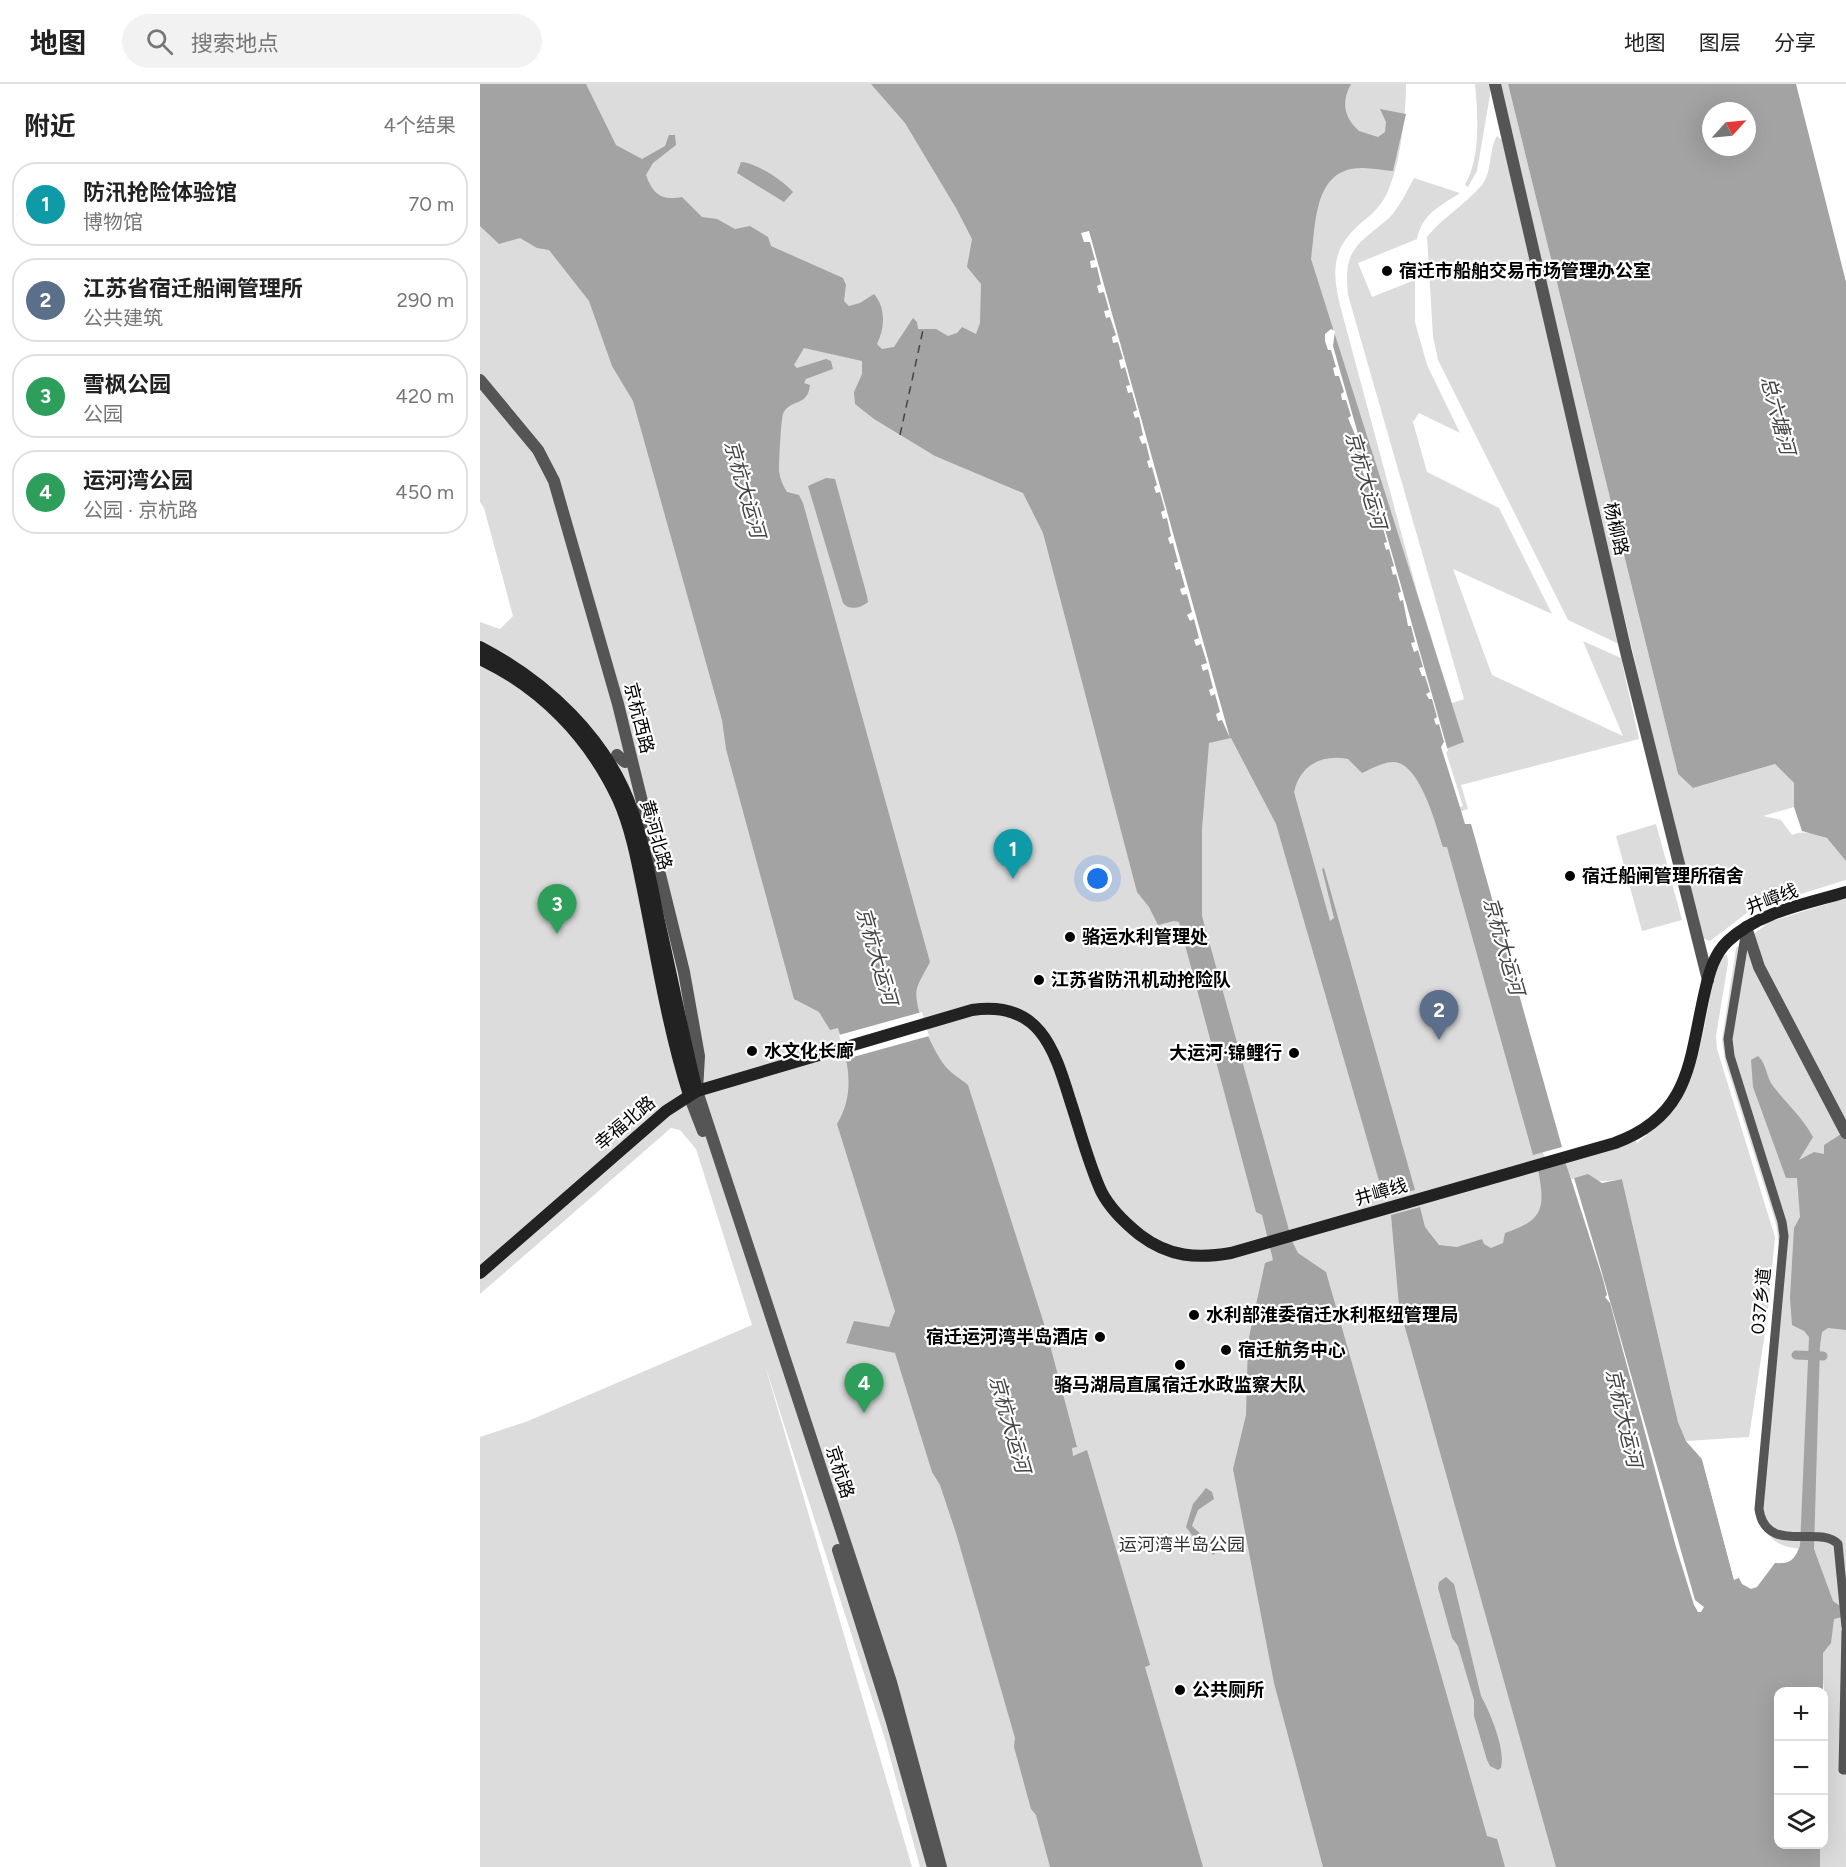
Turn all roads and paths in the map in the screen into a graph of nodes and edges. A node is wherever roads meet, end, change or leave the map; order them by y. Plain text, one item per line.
1 (1495, 84) edge
2 (480, 380) edge
3 (480, 647) edge
4 (480, 659) edge
5 (617, 755) dead end
6 (630, 756) junction
7 (1846, 892) edge
8 (1746, 927) junction
9 (1708, 981) junction
10 (824, 1054) joint
11 (693, 1093) junction
12 (1846, 1133) edge
13 (480, 1273) edge
14 (1846, 1618) edge
15 (1846, 1627) edge
16 (1846, 1631) edge
17 (1846, 1770) edge
18 (933, 1867) edge
19 (941, 1867) edge

1 - 9 street, 杨柳路
2 - 6 street, 京杭西路
3 - 11 main road, 黄河北路
4 - 11 main road, 黄河北路
5 - 6 street
6 - 11 street, 京杭西路
7 - 8 main road, 井嶂线
8 - 9 main road, 井嶂线
8 - 12 street
8 - 14 street, 037乡道
9 - 10 main road, 井嶂线
10 - 11 main road, 幸福北路
11 - 13 main road, 幸福北路
11 - 18 street, 京杭路
11 - 19 street, 京杭路
14 - 15 street, 037乡道
16 - 17 street

